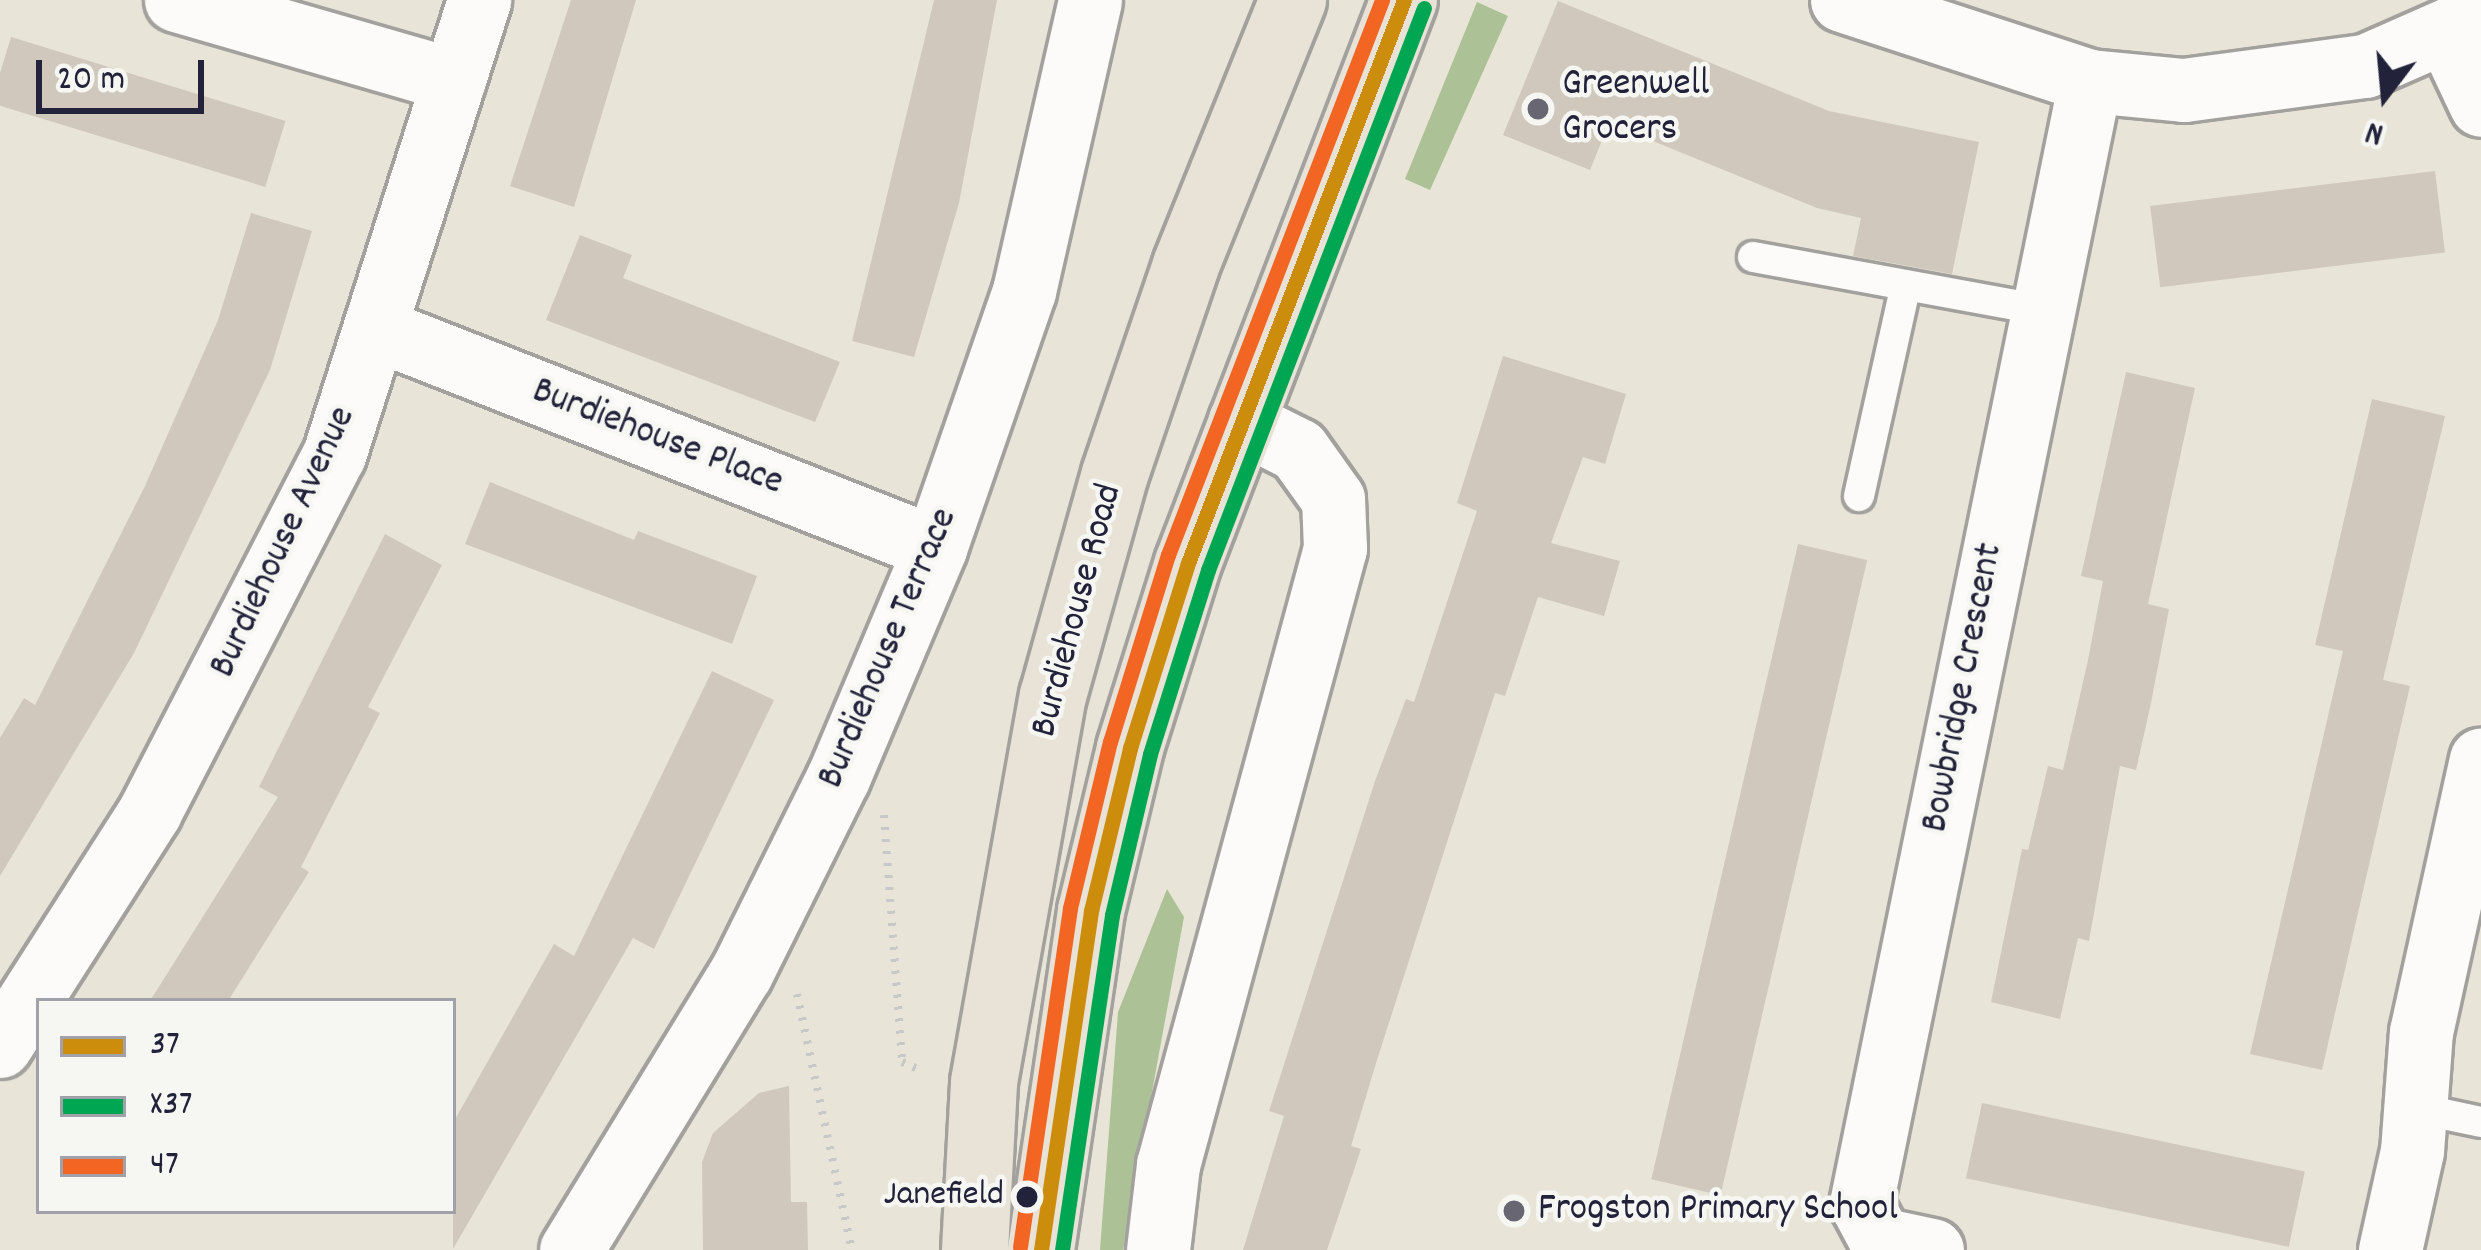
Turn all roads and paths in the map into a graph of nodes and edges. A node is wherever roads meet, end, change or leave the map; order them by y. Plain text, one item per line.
1 (176, 0) edge
2 (479, 0) edge
3 (1090, 0) edge
4 (1293, 0) edge
5 (1404, 0) edge
6 (1842, 0) edge
7 (1923, 15) edge
8 (2465, 25) edge
9 (454, 80) junction
10 (2090, 81) junction
11 (2481, 105) edge
12 (1753, 257) dead end
13 (1905, 290) junction
14 (2041, 310) junction
15 (379, 330) junction
16 (1240, 421) junction
17 (1859, 496) dead end
18 (935, 548) junction
19 (2481, 760) edge
20 (838, 778) junction
21 (775, 905) junction
22 (0, 1046) edge
23 (984, 1100) junction
24 (2415, 1108) junction
25 (2481, 1121) edge
26 (571, 1250) edge
27 (852, 1250) edge
28 (975, 1250) edge
29 (1041, 1250) edge
30 (1158, 1250) edge
31 (1932, 1250) edge
32 (2390, 1250) edge

1 - 9 street
2 - 9 street, Burdiehouse Avenue
3 - 18 street, Burdiehouse Terrace
4 - 23 main road, Burdiehouse Road
5 - 16 main road
6 - 7 street
7 - 10 street
8 - 10 street
8 - 11 street
9 - 15 street, Burdiehouse Avenue
10 - 14 street, Bowbridge Crescent
12 - 13 lane
13 - 14 lane
13 - 17 lane
14 - 31 street, Bowbridge Crescent
15 - 18 street, Burdiehouse Place
15 - 22 street, Burdiehouse Avenue
16 - 29 main road
16 - 30 street
18 - 20 street, Burdiehouse Terrace
19 - 24 street
20 - 21 street, Burdiehouse Terrace
20 - 23 path
21 - 26 street, Burdiehouse Terrace
21 - 27 path
23 - 28 main road, Burdiehouse Road
24 - 25 lane
24 - 32 street

